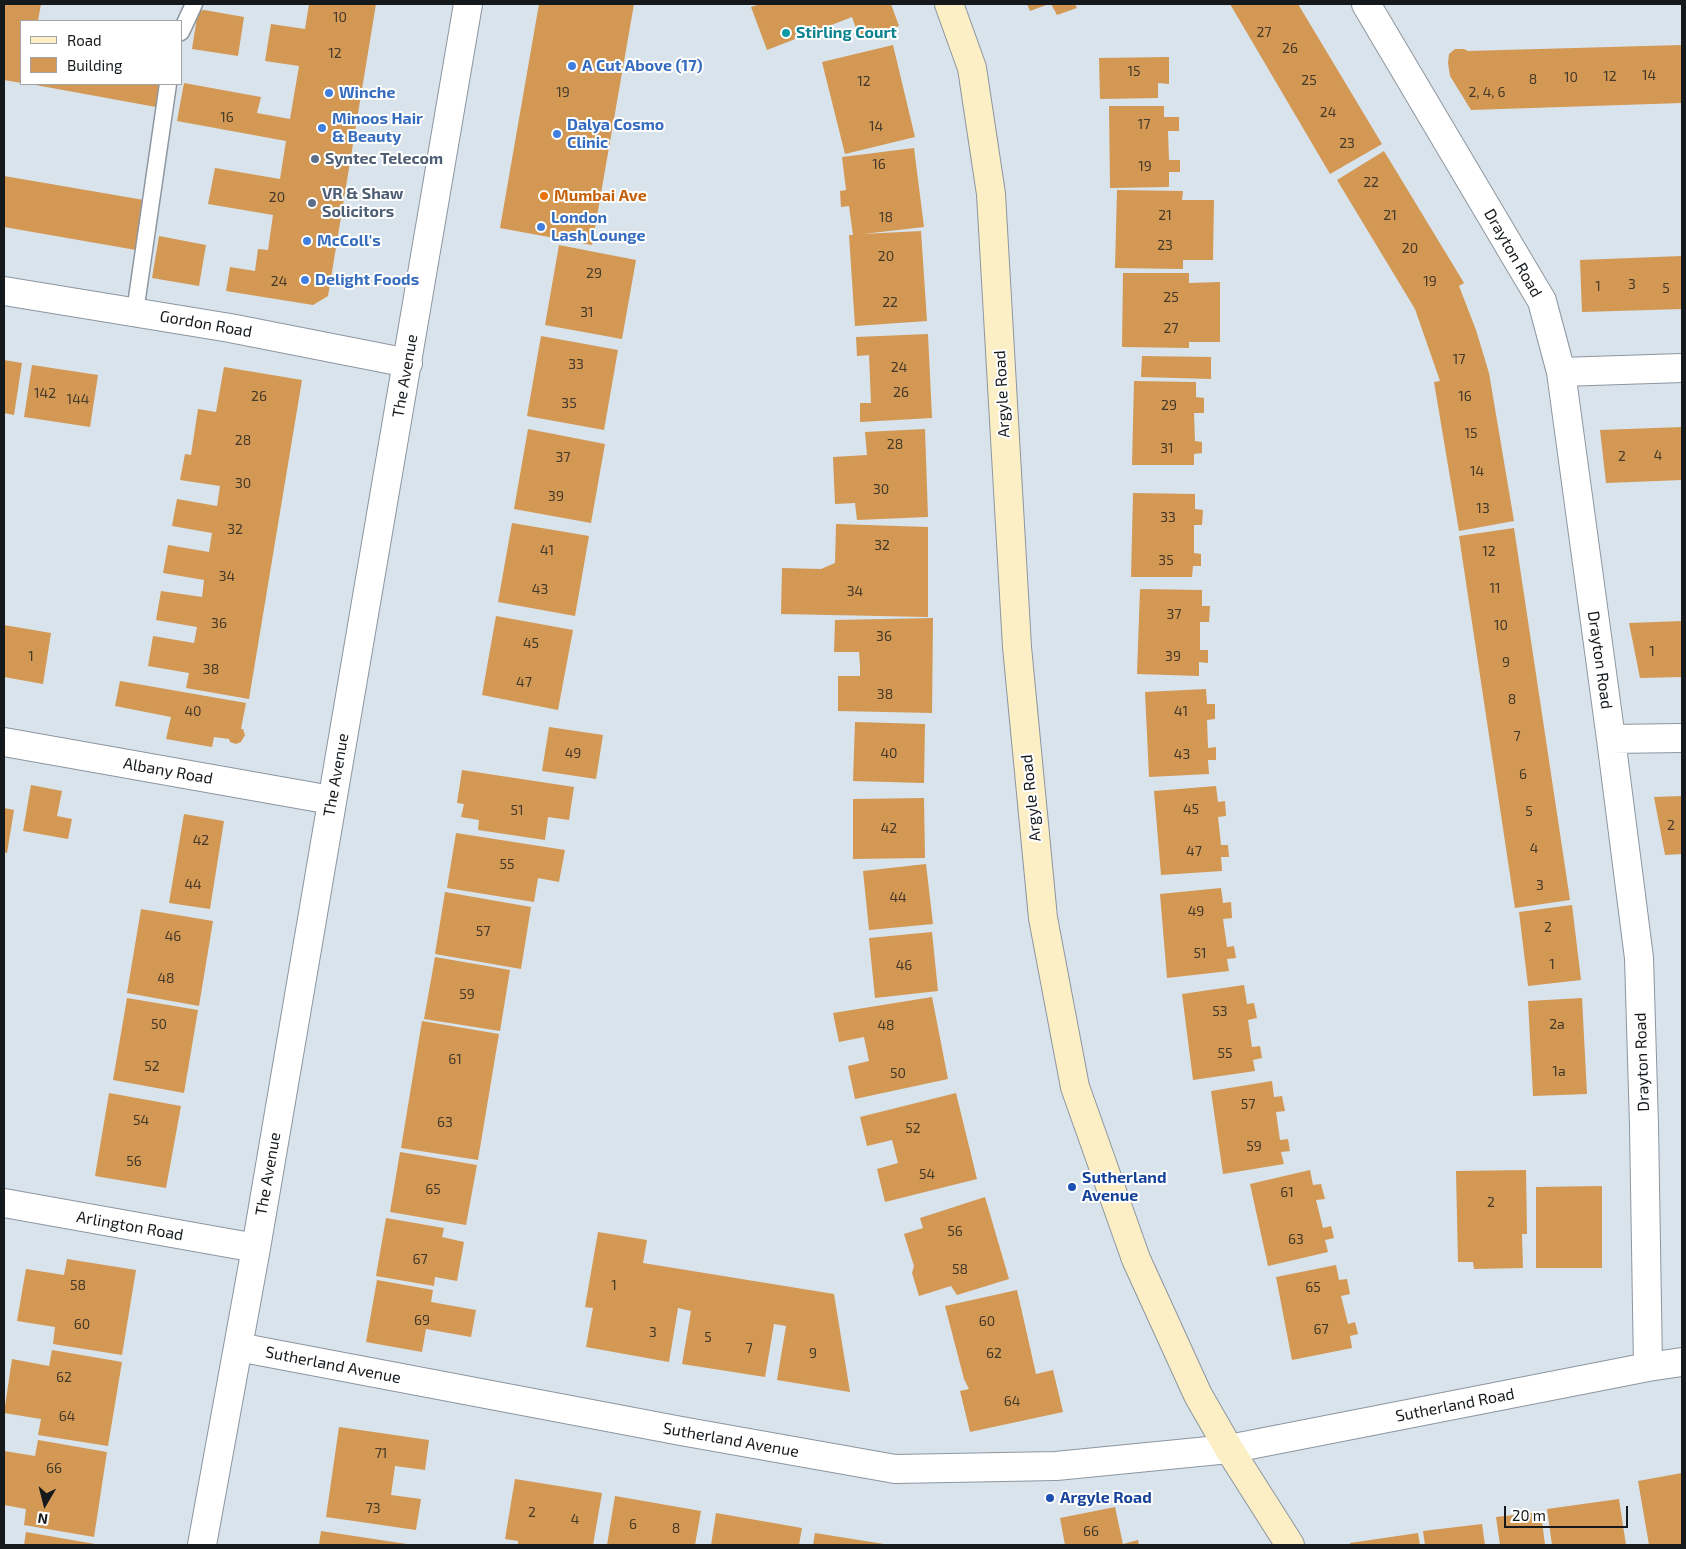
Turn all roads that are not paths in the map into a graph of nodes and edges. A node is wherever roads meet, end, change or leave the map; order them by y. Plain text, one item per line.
1 (194, 4) edge
2 (468, 4) edge
3 (949, 4) edge
4 (1366, 4) edge
5 (182, 30) edge
6 (168, 85) edge
7 (4, 290) edge
8 (135, 312) junction
9 (408, 363) junction
10 (1682, 368) edge
11 (1561, 372) junction
12 (1682, 738) edge
13 (1611, 739) junction
14 (4, 742) edge
15 (332, 800) junction
16 (4, 1204) edge
17 (256, 1248) junction
18 (238, 1347) junction
19 (1682, 1362) edge
20 (1648, 1367) junction
21 (1229, 1449) junction
22 (202, 1545) edge
23 (1290, 1545) edge

1 - 5 lane
2 - 9 street, The Avenue
3 - 21 main road, Argyle Road
4 - 11 street, Drayton Road
6 - 8 lane
7 - 8 street, Gordon Road
8 - 9 street, Gordon Road
9 - 15 street, The Avenue
10 - 11 street
11 - 13 street, Drayton Road
12 - 13 street
13 - 20 street, Drayton Road
14 - 15 street, Albany Road
15 - 17 street, The Avenue
16 - 17 street, Arlington Road
17 - 18 street, The Avenue
18 - 21 street, Sutherland Avenue
18 - 22 street, The Avenue
19 - 20 street, Sutherland Road
20 - 21 street, Sutherland Road
21 - 23 main road, Argyle Road

